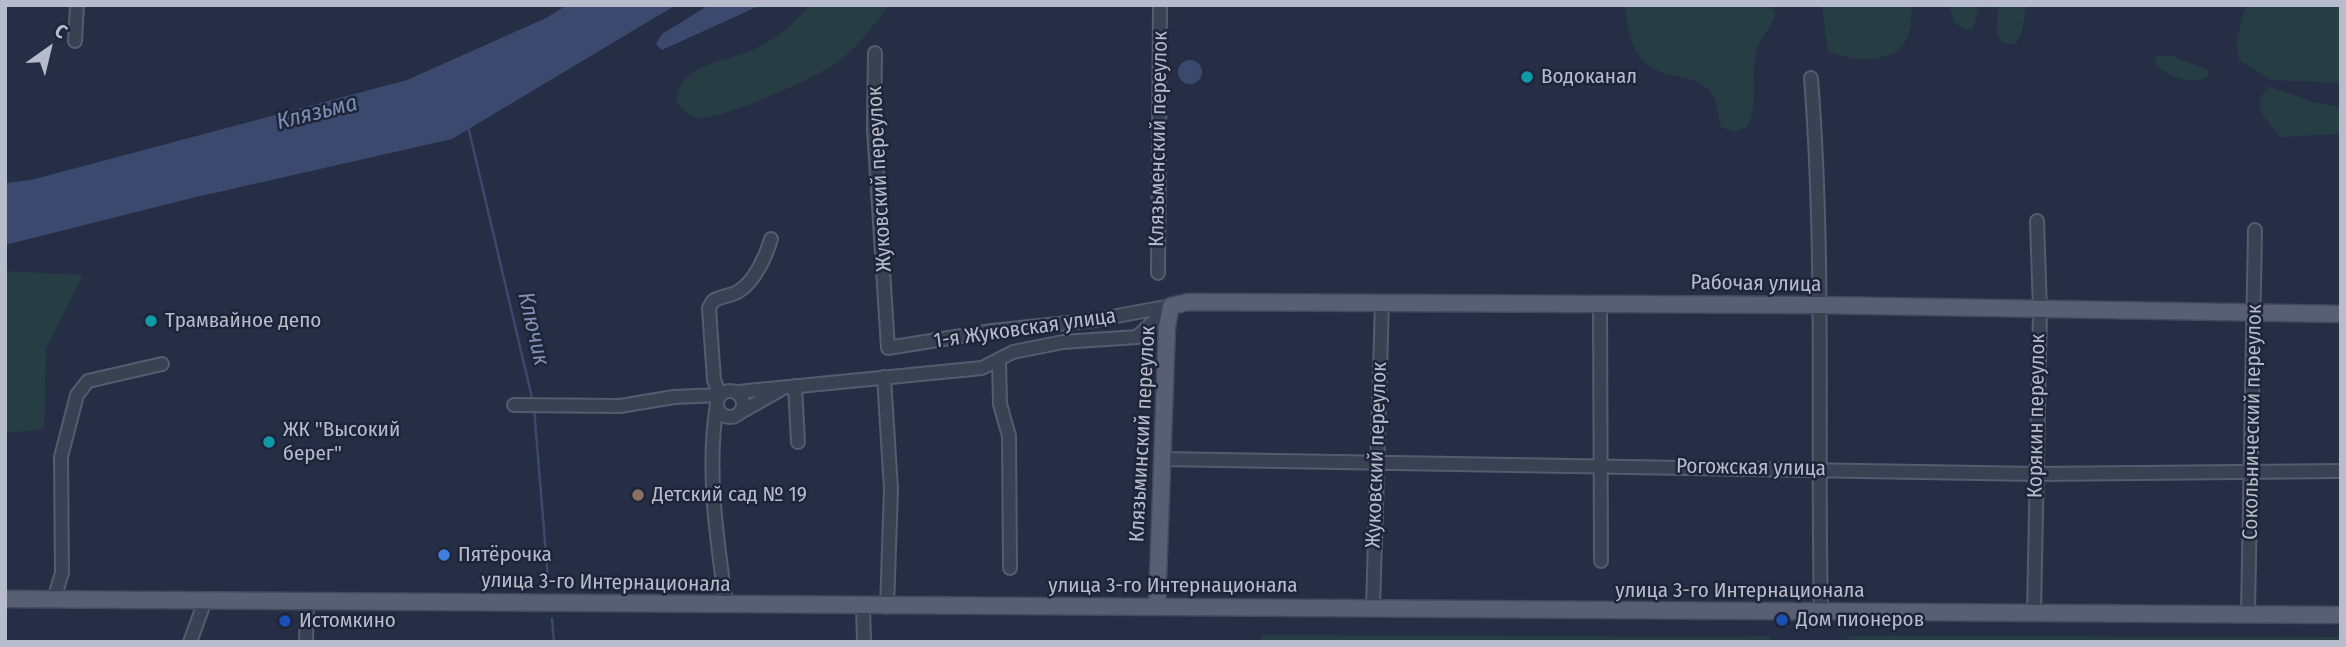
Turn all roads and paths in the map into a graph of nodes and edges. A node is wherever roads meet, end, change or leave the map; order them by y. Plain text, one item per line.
1 (77, 5) edge
2 (1160, 5) edge
3 (75, 41) dead end
4 (875, 53) dead end
5 (1811, 78) dead end
6 (2037, 221) dead end
7 (2255, 230) dead end
8 (771, 239) dead end
9 (1158, 273) dead end
10 (1382, 302) junction
11 (1600, 303) junction
12 (1817, 305) junction
13 (1171, 306) junction
14 (2040, 310) junction
15 (2255, 313) junction
16 (2341, 314) edge
17 (888, 348) joint
18 (999, 359) junction
19 (162, 364) dead end
20 (884, 377) junction
21 (791, 386) junction
22 (738, 392) junction
23 (719, 399) junction
24 (514, 405) dead end
25 (741, 412) junction
26 (728, 417) junction
27 (713, 429) junction
28 (798, 442) dead end
29 (1162, 459) junction
30 (1376, 464) junction
31 (1601, 467) junction
32 (1818, 469) junction
33 (2341, 471) edge
34 (2252, 472) junction
35 (2036, 474) junction
36 (1601, 561) dead end
37 (1010, 568) dead end
38 (5, 599) edge
39 (54, 599) junction
40 (205, 601) junction
41 (307, 602) junction
42 (726, 605) junction
43 (1157, 606) junction
44 (863, 607) junction
45 (887, 607) junction
46 (1373, 608) junction
47 (2034, 612) junction
48 (1821, 613) junction
49 (2248, 613) junction
50 (2341, 615) edge
51 (190, 642) edge
52 (306, 642) edge
53 (864, 642) edge

1 - 3 street
2 - 9 street, Клязьменский переулок
4 - 17 street, Жуковский переулок
5 - 12 street
6 - 14 street, Корякин переулок
7 - 15 street, Сокольнический переулок
8 - 23 street
10 - 11 main road, Рабочая улица
10 - 13 main road, Рабочая улица
10 - 30 street, Жуковский переулок
11 - 12 main road, Рабочая улица
11 - 31 street
12 - 14 main road, Рабочая улица
12 - 32 street
13 - 17 street, 1-я Жуковская улица
13 - 18 street, 1-я Жуковская улица
13 - 29 main road, Клязьминский переулок
14 - 15 main road, Рабочая улица
14 - 35 street, Корякин переулок
15 - 16 main road, Рабочая улица
15 - 34 street, Сокольнический переулок
18 - 20 street, 1-я Жуковская улица
18 - 37 street
19 - 39 street
20 - 21 street, 1-я Жуковская улица
20 - 45 street
21 - 22 street, 1-я Жуковская улица
21 - 25 street
21 - 28 street
22 - 23 street
22 - 25 street
23 - 24 street
23 - 26 street
23 - 27 street
25 - 26 street
26 - 27 street
27 - 42 street
29 - 30 street, Рогожская улица
29 - 43 main road, Клязьминский переулок
30 - 31 street, Рогожская улица
30 - 46 street, Жуковский переулок
31 - 32 street, Рогожская улица
31 - 36 street
32 - 35 street, Рогожская улица
32 - 48 street
33 - 34 street, Рогожская улица
34 - 35 street, Рогожская улица
34 - 49 street, Сокольнический переулок
35 - 47 street, Корякин переулок
38 - 39 main road, улица 3-го Интернационала
39 - 40 main road, улица 3-го Интернационала
40 - 41 main road, улица 3-го Интернационала
40 - 51 street
41 - 42 main road, улица 3-го Интернационала
41 - 52 street
42 - 44 main road, улица 3-го Интернационала
43 - 45 main road, улица 3-го Интернационала
43 - 46 main road, улица 3-го Интернационала
44 - 45 main road, улица 3-го Интернационала
44 - 53 street
46 - 48 main road, улица 3-го Интернационала
47 - 48 main road, улица 3-го Интернационала
47 - 49 main road, улица 3-го Интернационала
49 - 50 main road, улица 3-го Интернационала

